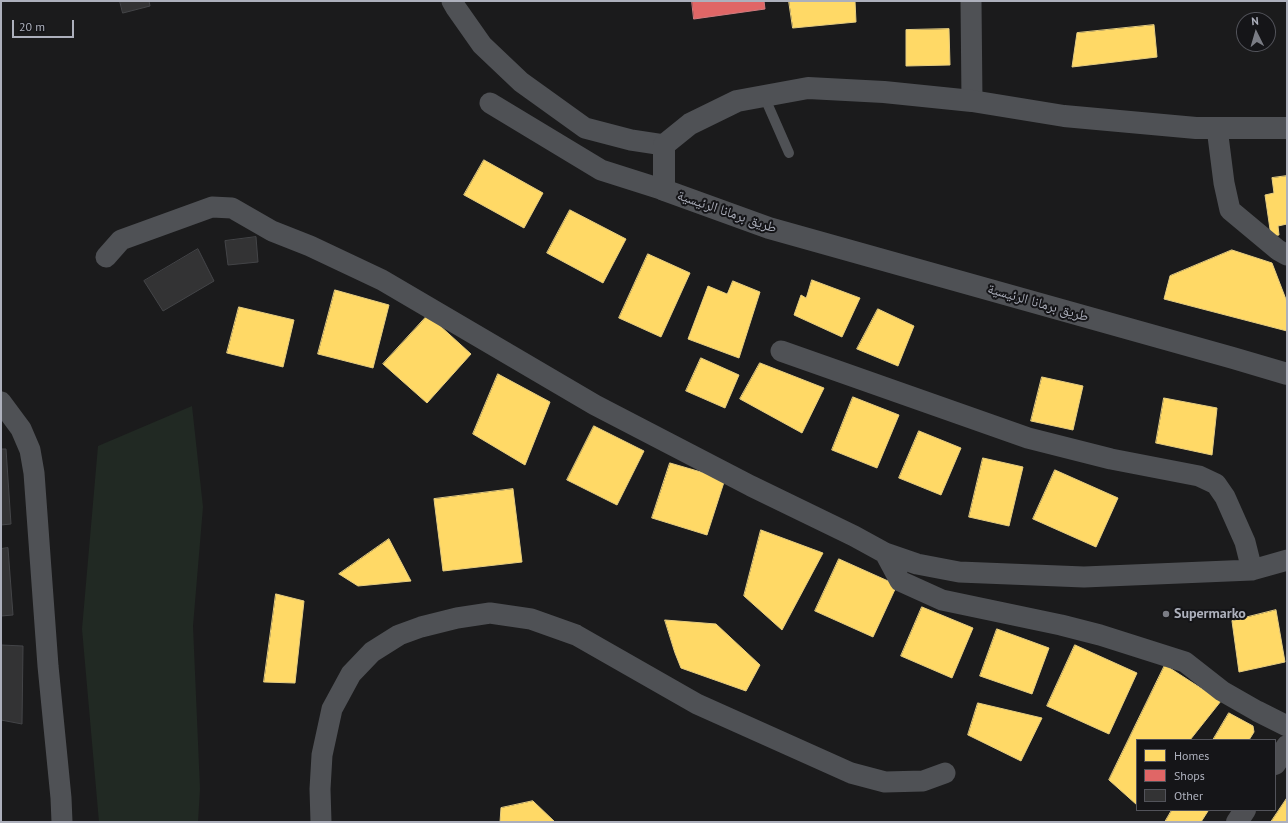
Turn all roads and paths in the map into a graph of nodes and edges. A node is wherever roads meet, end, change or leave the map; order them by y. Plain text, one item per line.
1 (452, 1) edge
2 (971, 1) edge
3 (764, 96) junction
4 (972, 101) junction
5 (490, 102) dead end
6 (1218, 128) junction
7 (1287, 128) edge
8 (664, 145) junction
9 (789, 153) dead end
10 (664, 190) junction
11 (1287, 254) edge
12 (106, 257) dead end
13 (781, 351) dead end
14 (1287, 374) edge
15 (1, 402) edge
16 (885, 552) junction
17 (1287, 560) edge
18 (1252, 570) junction
19 (1287, 726) edge
20 (1287, 746) edge
21 (1276, 762) edge
22 (945, 773) dead end
23 (1244, 811) edge
24 (62, 822) edge
25 (321, 822) edge
26 (1237, 822) edge

1 - 8 street
2 - 4 street
3 - 4 street
3 - 8 street
3 - 9 lane
4 - 6 street
5 - 10 street
6 - 7 street
6 - 11 street
8 - 10 street, طريق برمانا الرئيسية
10 - 14 street, طريق برمانا الرئيسية
12 - 16 street
13 - 18 street
15 - 24 street
16 - 18 street
16 - 19 street
17 - 18 street
20 - 21 main road
22 - 25 street
23 - 26 main road

